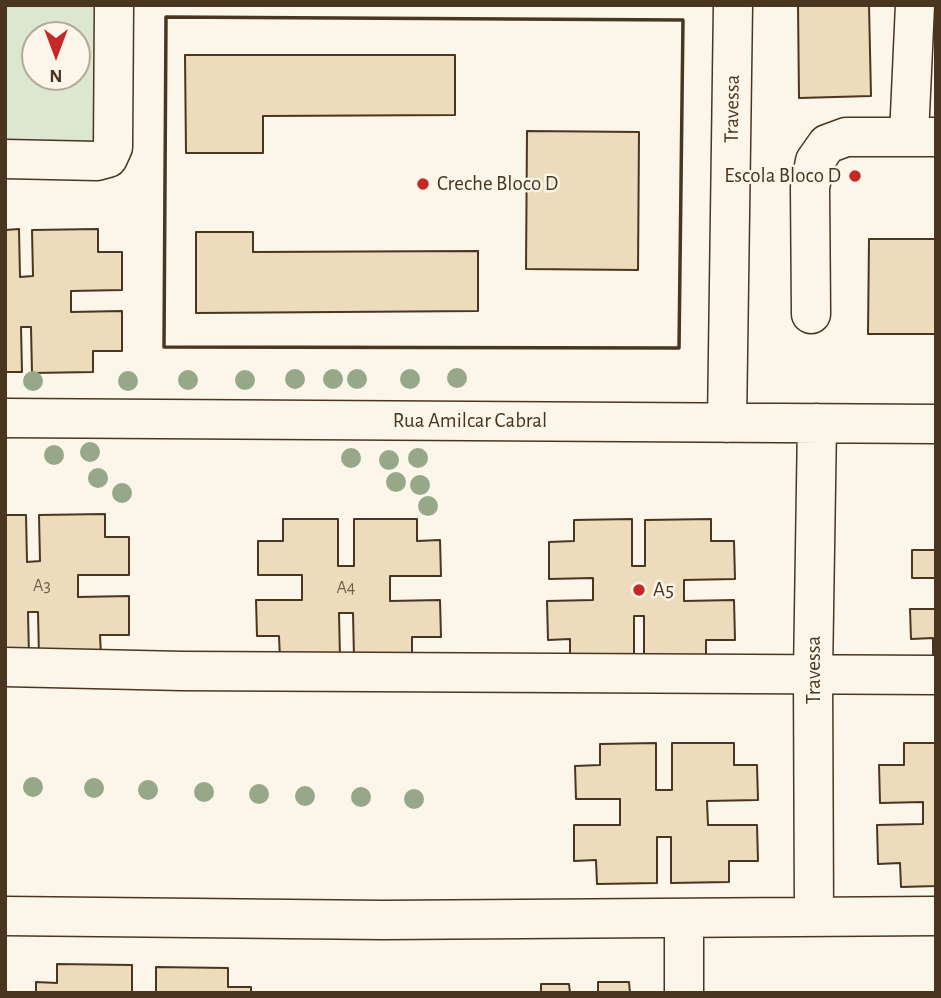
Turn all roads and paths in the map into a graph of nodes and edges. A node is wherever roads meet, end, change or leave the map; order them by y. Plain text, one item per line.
1 (114, 5) edge
2 (733, 5) edge
3 (915, 5) edge
4 (922, 136) edge
5 (5, 159) edge
6 (811, 314) dead end
7 (5, 418) edge
8 (727, 423) junction
9 (817, 423) junction
10 (936, 424) edge
11 (5, 667) edge
12 (813, 674) junction
13 (936, 675) edge
14 (5, 916) edge
15 (814, 916) junction
16 (936, 916) edge
17 (684, 918) junction
18 (684, 993) edge

1 - 5 street
2 - 8 street, Travessa
3 - 4 street
4 - 6 street
7 - 8 street, Rua Amilcar Cabral
8 - 9 street, Rua Amilcar Cabral
9 - 10 street, Rua Amilcar Cabral
9 - 12 street, Travessa
11 - 12 street
12 - 13 street
12 - 15 street, Travessa
14 - 17 street
15 - 16 street
15 - 17 street
17 - 18 street

